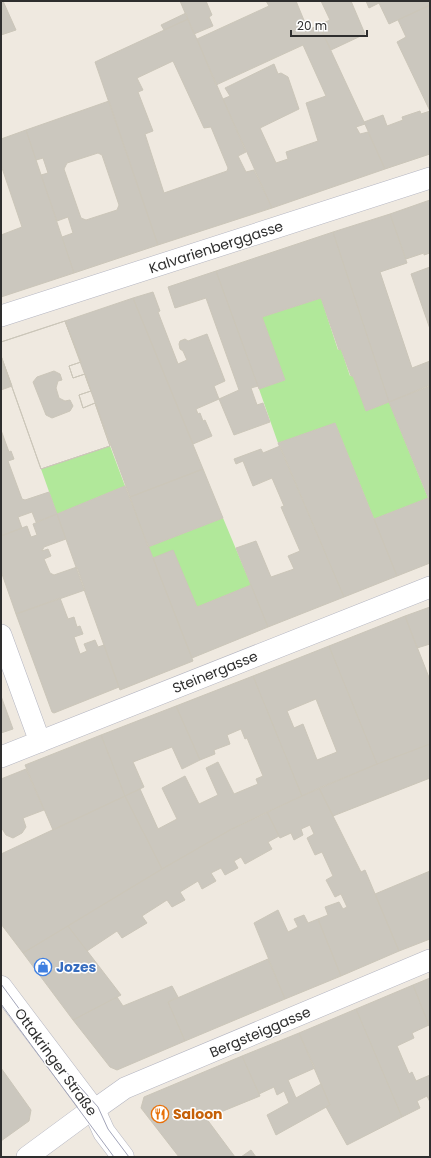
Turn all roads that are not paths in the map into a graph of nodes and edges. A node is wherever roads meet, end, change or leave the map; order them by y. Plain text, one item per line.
1 (430, 178) edge
2 (1, 316) edge
3 (430, 587) edge
4 (1, 635) edge
5 (40, 742) junction
6 (1, 757) edge
7 (430, 960) edge
8 (1, 987) edge
9 (94, 1110) junction
10 (27, 1157) edge
11 (123, 1157) edge

1 - 2 street, Kalvarienberggasse
3 - 5 street, Steinergasse
4 - 5 street
5 - 6 street, Steinergasse
7 - 9 street, Bergsteiggasse
8 - 9 main road, Ottakringer Straße
9 - 10 street, Bergsteiggasse
9 - 11 main road, Ottakringer Straße

